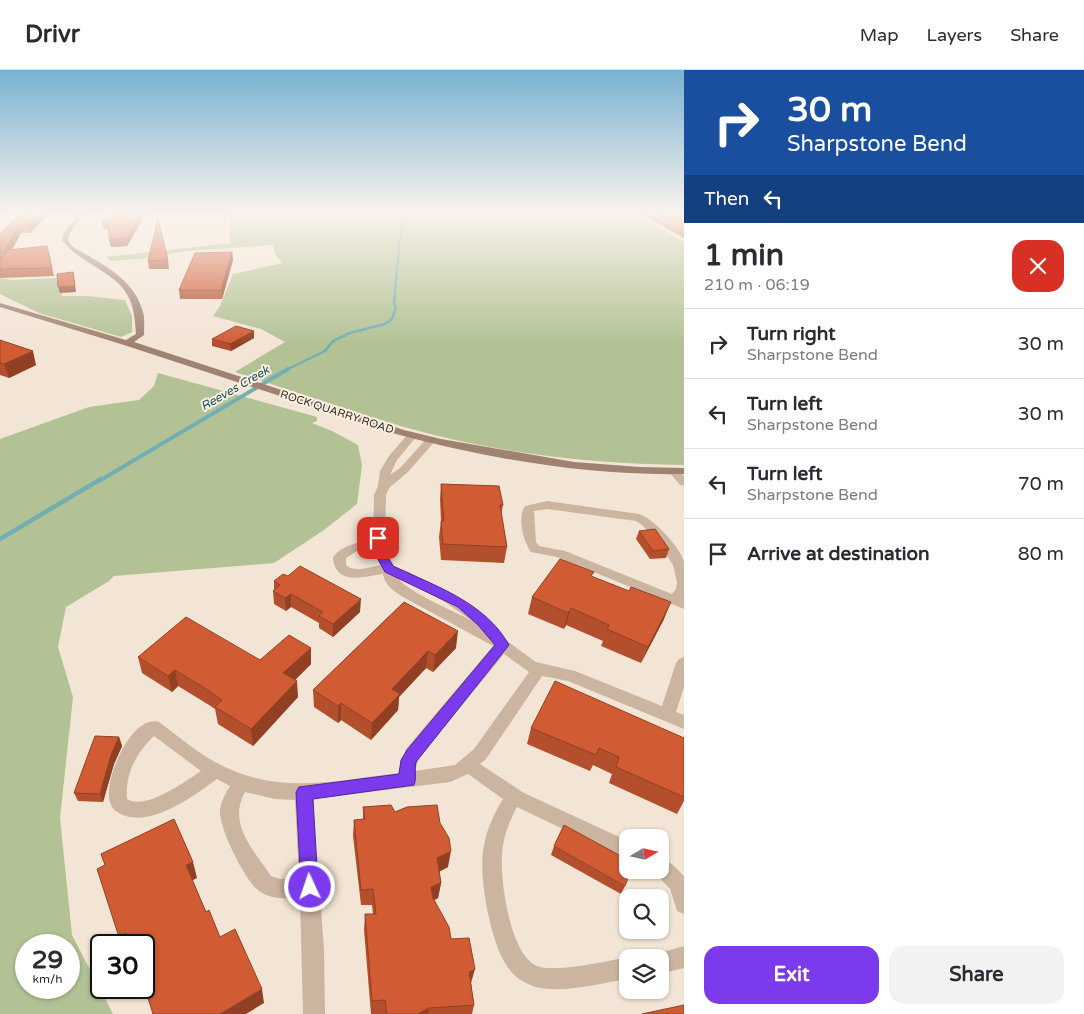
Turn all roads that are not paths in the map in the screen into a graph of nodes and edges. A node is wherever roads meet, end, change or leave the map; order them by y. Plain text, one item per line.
1 (85, 257) edge
2 (0, 305) edge
3 (127, 343) junction
4 (412, 436) junction
5 (431, 440) junction
6 (679, 471) edge
7 (684, 482) edge
8 (384, 486) junction
9 (379, 544) junction
10 (389, 569) junction
11 (679, 602) edge
12 (503, 645) junction
13 (684, 663) edge
14 (539, 669) junction
15 (667, 715) junction
16 (684, 722) edge
17 (468, 765) junction
18 (215, 771) junction
19 (408, 780) junction
20 (241, 783) junction
21 (304, 792) junction
22 (514, 796) junction
23 (619, 847) edge
24 (669, 873) edge
25 (310, 887) junction
26 (684, 904) edge
27 (684, 957) edge
28 (669, 961) edge
29 (619, 969) edge
30 (314, 1014) edge

1 - 3 street
2 - 3 street, ROCK QUARRY ROAD
3 - 4 street, ROCK QUARRY ROAD
4 - 5 street, ROCK QUARRY ROAD
4 - 8 street
5 - 6 street, ROCK QUARRY ROAD
5 - 8 street
6 - 7 street
8 - 9 street
9 - 10 street
9 - 10 street
10 - 12 street
11 - 11 street
12 - 14 street
12 - 19 street
13 - 15 street
14 - 15 street
14 - 17 street
15 - 16 street
17 - 19 street
17 - 22 street
18 - 18 street
18 - 20 street
19 - 21 street
20 - 21 street
20 - 25 street
21 - 25 street
22 - 23 street
22 - 29 street
24 - 26 street
25 - 30 street
27 - 28 street

